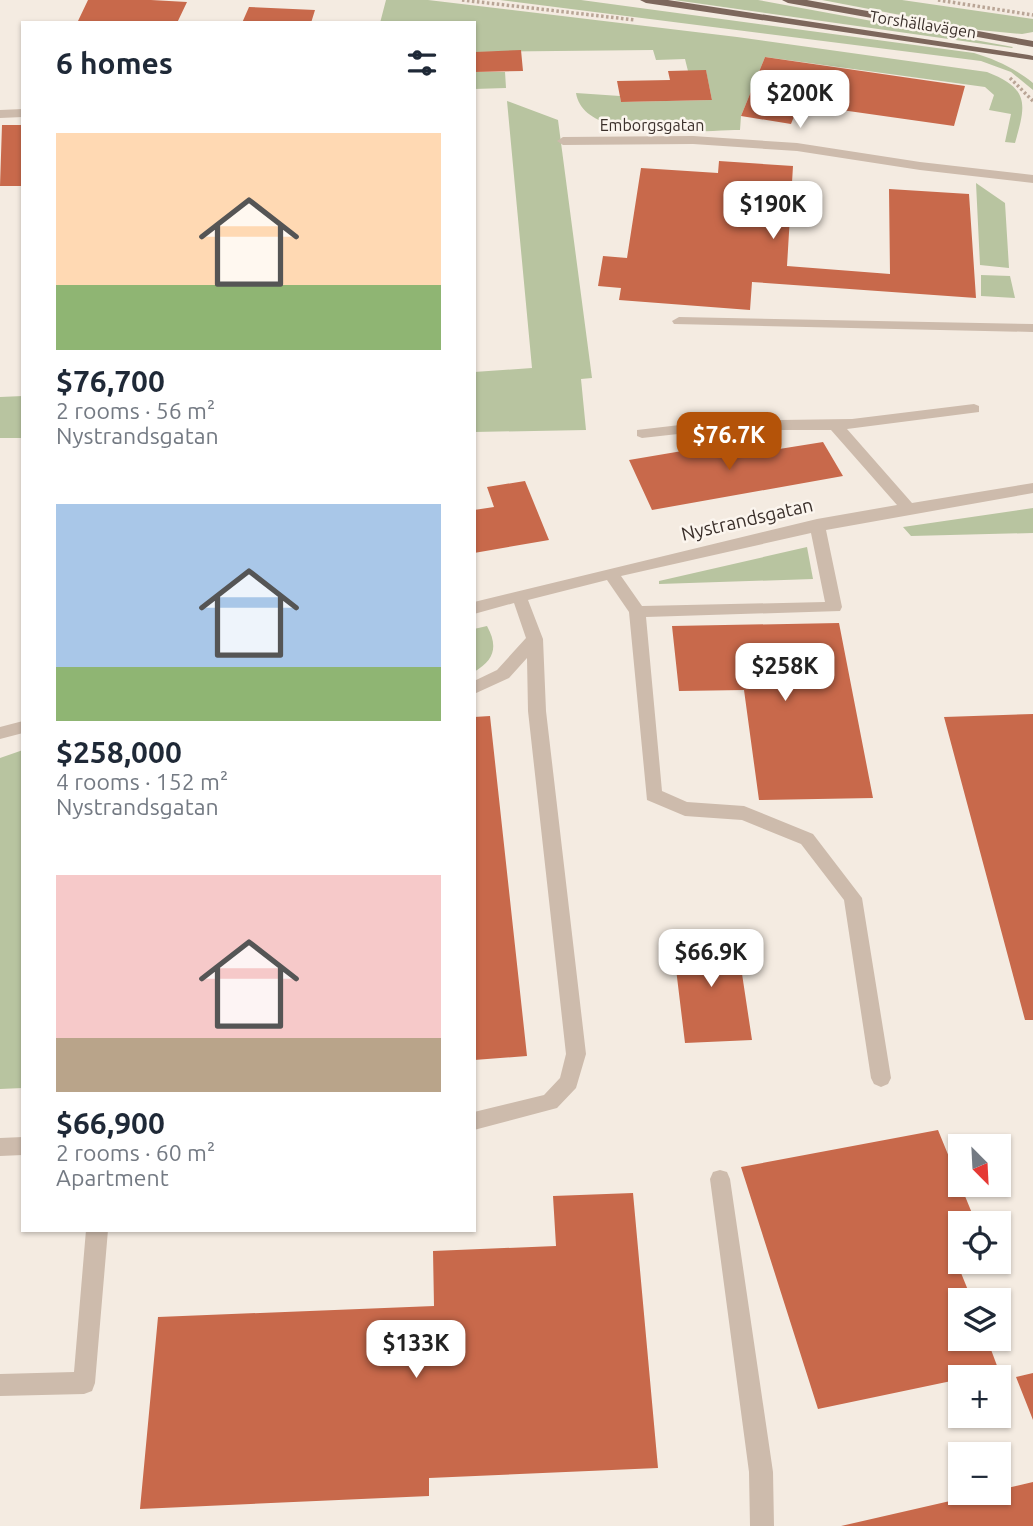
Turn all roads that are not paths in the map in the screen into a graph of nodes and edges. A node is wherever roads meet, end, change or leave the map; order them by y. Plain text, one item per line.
1 (646, 0) edge
2 (788, 0) edge
3 (1032, 54) edge
4 (21, 113) edge
5 (0, 114) edge
6 (563, 141) dead end
7 (1033, 179) edge
8 (679, 321) dead end
9 (1033, 328) edge
10 (974, 409) dead end
11 (835, 425) junction
12 (642, 433) dead end
13 (1033, 488) edge
14 (907, 507) junction
15 (817, 524) junction
16 (611, 573) junction
17 (519, 596) junction
18 (476, 607) edge
19 (637, 612) junction
20 (535, 639) junction
21 (476, 687) edge
22 (21, 728) edge
23 (0, 733) edge
24 (881, 1078) dead end
25 (476, 1120) edge
26 (21, 1146) edge
27 (0, 1147) edge
28 (720, 1178) dead end
29 (97, 1232) edge
30 (0, 1385) edge
31 (762, 1526) edge

1 - 3 main road, Torshällavägen
2 - 3 main road, Torshällavägen
4 - 5 street
6 - 7 street, Emborgsgatan
8 - 9 street
10 - 11 street
11 - 12 street
11 - 14 street
13 - 14 street, Nystrandsgatan
14 - 15 street, Nystrandsgatan
15 - 16 street, Nystrandsgatan
15 - 19 street
16 - 17 street, Nystrandsgatan
16 - 19 street
17 - 18 street, Nystrandsgatan
17 - 20 street
19 - 24 street
20 - 21 street
20 - 25 street
22 - 23 street
26 - 27 street
28 - 31 street
29 - 30 street

